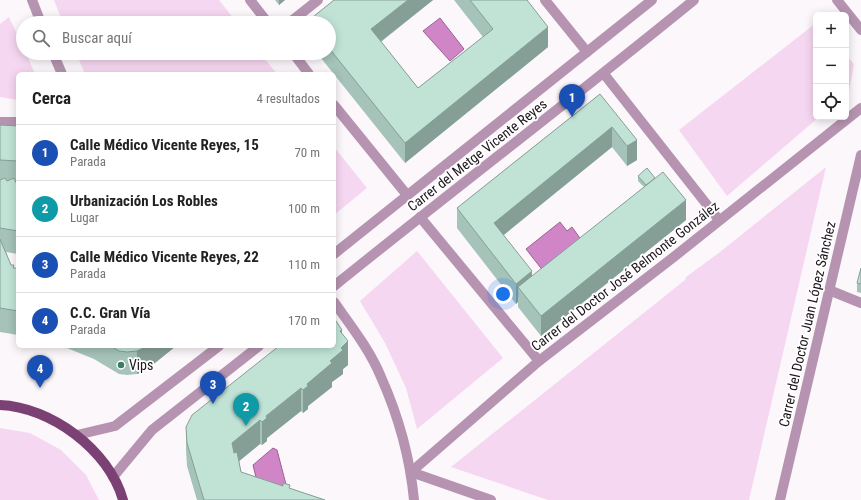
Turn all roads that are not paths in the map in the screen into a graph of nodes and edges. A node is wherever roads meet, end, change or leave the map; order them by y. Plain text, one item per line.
1 (32, 0) edge
2 (250, 0) edge
3 (318, 0) edge
4 (545, 0) edge
5 (652, 0) edge
6 (694, 0) edge
7 (837, 0) edge
8 (38, 16) edge
9 (263, 16) edge
10 (298, 16) edge
11 (861, 30) edge
12 (587, 52) junction
13 (57, 60) edge
14 (299, 60) edge
15 (61, 72) edge
16 (308, 72) edge
17 (604, 74) junction
18 (336, 106) edge
19 (861, 108) edge
20 (0, 122) edge
21 (16, 122) edge
22 (861, 155) edge
23 (407, 195) junction
24 (420, 217) junction
25 (719, 220) junction
26 (336, 252) edge
27 (336, 284) edge
28 (829, 290) junction
29 (861, 303) edge
30 (336, 305) edge
31 (216, 348) edge
32 (256, 348) edge
33 (539, 361) junction
34 (2, 403) edge
35 (77, 435) junction
36 (411, 472) junction
37 (113, 476) junction
38 (123, 500) edge
39 (414, 500) edge
40 (492, 500) edge
41 (780, 500) edge

1 - 8 street
2 - 9 street
3 - 10 street
4 - 12 street
5 - 12 street, Carrer del Metge Vicente Reyes
6 - 17 street, Carrer del Metge Vicente Reyes
7 - 11 street
12 - 23 street, Carrer del Metge Vicente Reyes
13 - 15 street
14 - 16 street
17 - 24 street, Carrer del Metge Vicente Reyes
17 - 25 street
18 - 23 street
19 - 25 street, Carrer del Doctor José Belmonte González
20 - 21 street
22 - 28 street, Carrer del Doctor Juan López Sánchez
23 - 26 street, Carrer del Metge Vicente Reyes
24 - 27 street, Carrer del Metge Vicente Reyes
24 - 33 street
25 - 33 street, Carrer del Doctor José Belmonte González
28 - 29 street
28 - 41 street, Carrer del Doctor Juan López Sánchez
30 - 36 street
31 - 35 street
32 - 37 street
33 - 36 street, Carrer del Doctor José Belmonte González
34 - 35 main road
35 - 37 main road
36 - 39 street
36 - 40 street
37 - 38 main road

